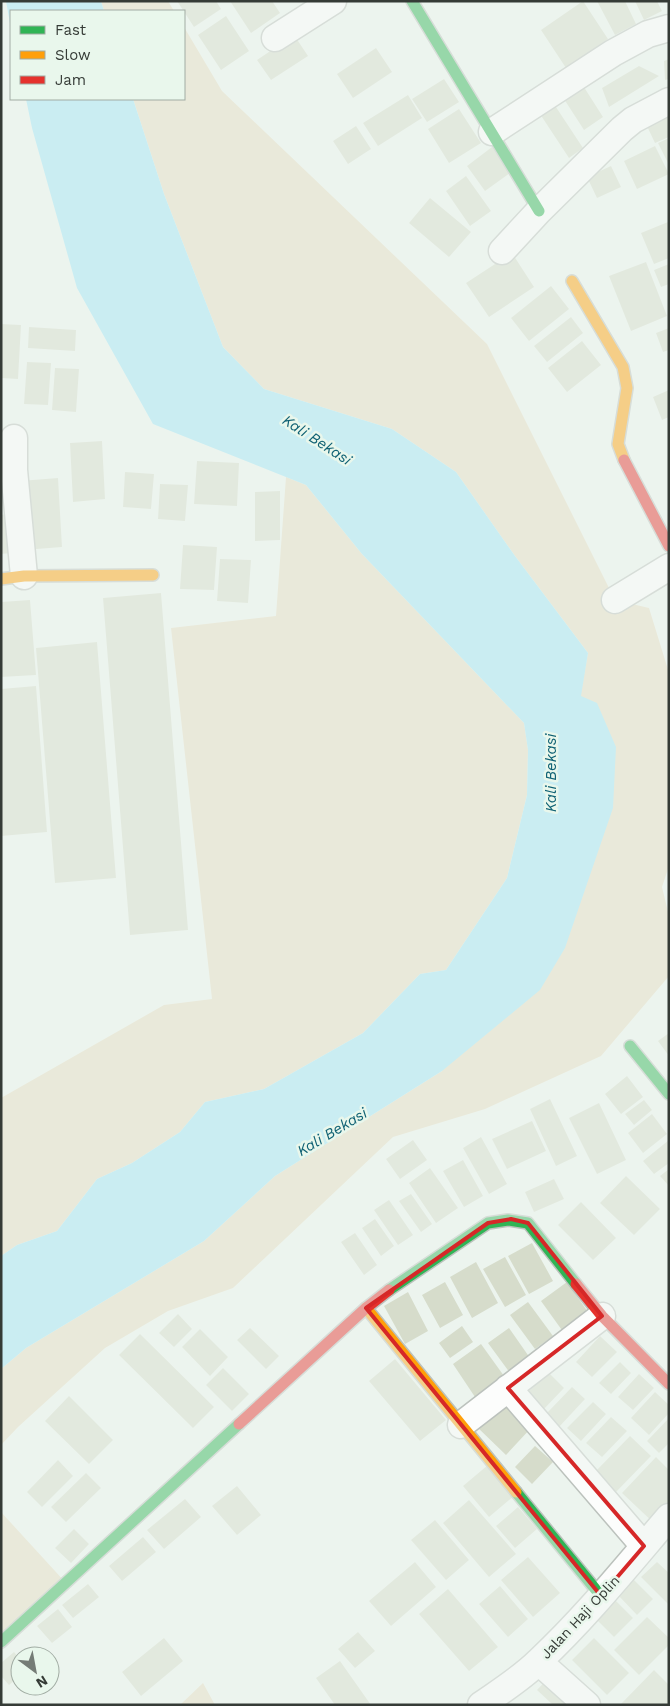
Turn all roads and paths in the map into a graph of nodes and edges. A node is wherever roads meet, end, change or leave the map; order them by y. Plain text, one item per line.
1 (333, 1) edge
2 (412, 1) edge
3 (669, 28) edge
4 (276, 38) dead end
5 (669, 101) edge
6 (492, 132) junction
7 (540, 211) junction
8 (502, 251) dead end
9 (572, 281) dead end
10 (14, 438) dead end
11 (669, 546) edge
12 (669, 567) edge
13 (153, 575) dead end
14 (13, 577) edge
15 (615, 600) dead end
16 (630, 1046) dead end
17 (669, 1094) edge
18 (366, 1308) junction
19 (602, 1316) junction
20 (669, 1384) edge
21 (508, 1388) junction
22 (461, 1425) junction
23 (669, 1517) edge
24 (644, 1546) junction
25 (601, 1596) junction
26 (1, 1642) edge
27 (539, 1662) junction
28 (481, 1705) edge
29 (587, 1705) edge

1 - 4 street
2 - 6 street
3 - 6 street
5 - 7 street
6 - 7 street
7 - 8 street
9 - 11 street
10 - 14 street
12 - 15 street
13 - 14 street
16 - 17 street
18 - 19 street
18 - 22 street
18 - 26 street
19 - 20 street
19 - 21 street
21 - 22 street
21 - 24 street
22 - 25 street
23 - 24 street, Jalan Haji Oplin
24 - 25 street, Jalan Haji Oplin
25 - 27 street, Jalan Haji Oplin
27 - 28 street, Jalan Haji Oplin
27 - 29 street

